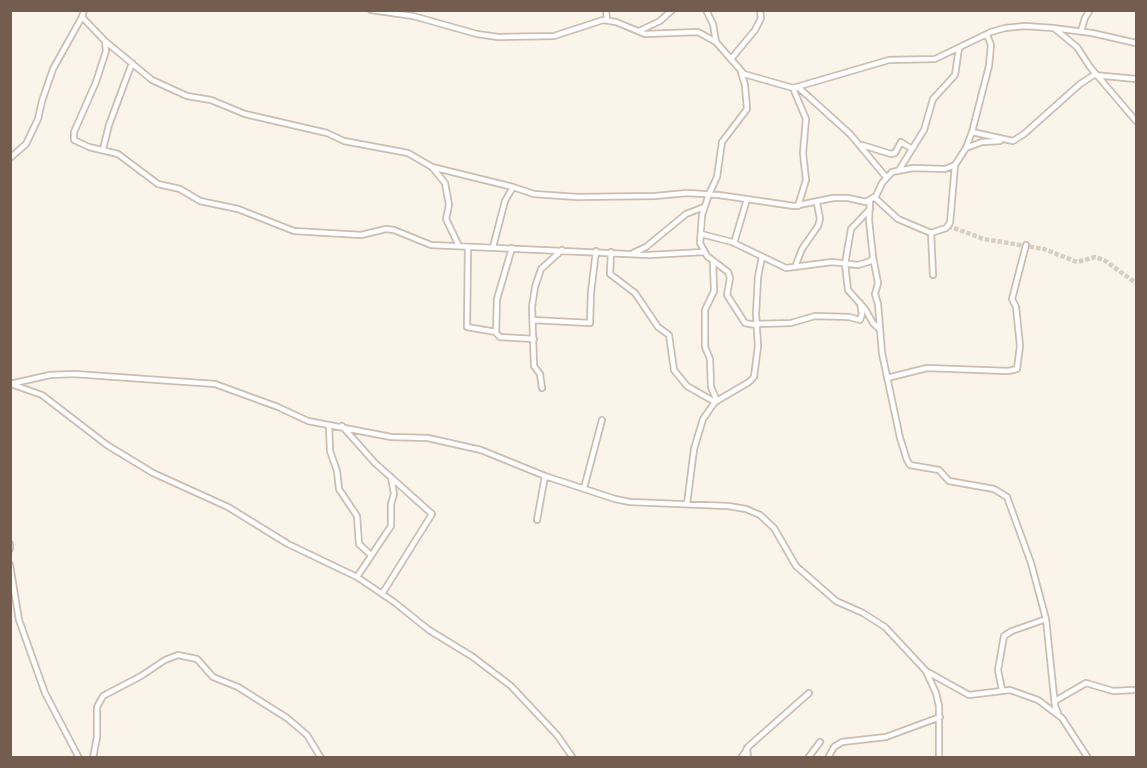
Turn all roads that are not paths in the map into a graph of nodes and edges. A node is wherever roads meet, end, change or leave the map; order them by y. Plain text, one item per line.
1 (84, 10) edge
2 (371, 10) edge
3 (606, 10) edge
4 (672, 10) edge
5 (705, 10) edge
6 (760, 10) edge
7 (1090, 10) edge
8 (82, 17) junction
9 (607, 20) junction
10 (1053, 28) junction
11 (1081, 31) junction
12 (638, 32) junction
13 (987, 35) junction
14 (105, 40) junction
15 (716, 42) junction
16 (1137, 43) edge
17 (959, 48) junction
18 (730, 59) junction
19 (132, 63) junction
20 (741, 72) junction
21 (1097, 74) junction
22 (1137, 80) edge
23 (796, 88) junction
24 (1134, 114) edge
25 (1137, 121) edge
26 (972, 132) junction
27 (1006, 141) junction
28 (859, 144) junction
29 (966, 148) junction
30 (103, 149) junction
31 (912, 149) junction
32 (10, 158) edge
33 (956, 165) junction
34 (432, 167) junction
35 (899, 170) junction
36 (886, 177) junction
37 (513, 187) junction
38 (709, 194) junction
39 (747, 199) junction
40 (872, 199) junction
41 (817, 203) junction
42 (798, 206) junction
43 (704, 207) junction
44 (870, 209) junction
45 (931, 233) junction
46 (701, 234) junction
47 (734, 243) junction
48 (1026, 245) dead end
49 (459, 246) junction
50 (468, 247) junction
51 (493, 247) junction
52 (512, 248) junction
53 (562, 250) junction
54 (596, 251) junction
55 (611, 252) junction
56 (704, 252) junction
57 (630, 254) junction
58 (762, 257) junction
59 (873, 257) junction
60 (713, 262) junction
61 (845, 264) junction
62 (795, 267) junction
63 (933, 274) dead end
64 (860, 303) junction
65 (533, 320) junction
66 (756, 325) junction
67 (880, 330) junction
68 (496, 332) junction
69 (534, 339) junction
70 (887, 378) junction
71 (11, 384) edge
72 (542, 388) dead end
73 (716, 402) junction
74 (602, 420) dead end
75 (329, 425) junction
76 (342, 426) junction
77 (546, 476) junction
78 (391, 477) junction
79 (584, 488) junction
80 (687, 504) junction
81 (537, 520) dead end
82 (371, 555) junction
83 (10, 565) edge
84 (357, 577) junction
85 (382, 594) junction
86 (1046, 619) junction
87 (926, 671) junction
88 (1002, 690) junction
89 (1133, 690) dead end
90 (809, 693) dead end
91 (1055, 701) junction
92 (1058, 714) junction
93 (940, 717) junction
94 (820, 742) dead end
95 (747, 748) junction
96 (79, 758) edge
97 (93, 758) edge
98 (321, 758) edge
99 (573, 758) edge
100 (741, 758) edge
101 (748, 758) edge
102 (808, 758) edge
103 (828, 758) edge
104 (939, 758) edge
105 (1088, 758) edge

1 - 8 street
2 - 9 street
3 - 9 street
4 - 12 street
5 - 15 street
6 - 18 street
7 - 11 street
8 - 14 street
8 - 32 street
9 - 12 street
10 - 11 street
10 - 13 street
10 - 21 street
11 - 16 street
12 - 15 street
13 - 17 street
13 - 26 street
14 - 19 street
14 - 30 street
15 - 18 street
17 - 23 street
17 - 31 street
18 - 20 street
19 - 30 street
19 - 34 street
20 - 23 street
20 - 38 street
21 - 22 street
21 - 24 street
21 - 27 street
23 - 28 street
23 - 42 street
24 - 25 street
26 - 27 street
26 - 29 street
27 - 29 street
28 - 31 street
28 - 36 street
29 - 33 street
30 - 49 street
31 - 35 street
33 - 35 street
33 - 45 street
34 - 37 street
34 - 49 street
35 - 36 street
36 - 40 street
37 - 38 street
37 - 51 street
38 - 39 street
38 - 43 street
39 - 42 street
39 - 47 street
40 - 41 street
40 - 44 street
40 - 45 street
41 - 42 street
41 - 62 street
43 - 46 street
43 - 57 street
44 - 59 street
44 - 61 street
45 - 63 street
46 - 47 street
46 - 56 street
47 - 58 street
48 - 70 street
49 - 50 street
50 - 51 street
50 - 68 street
51 - 52 street
52 - 53 street
52 - 68 street
53 - 54 street
53 - 65 street
54 - 55 street
54 - 65 street
55 - 57 street
55 - 73 street
56 - 57 street
56 - 60 street
58 - 62 street
58 - 66 street
59 - 61 street
59 - 67 street
60 - 66 street
60 - 73 street
61 - 62 street
61 - 64 street
64 - 66 street
64 - 67 street
65 - 69 street
66 - 73 street
67 - 70 street
68 - 69 street
69 - 72 street
70 - 86 street
71 - 75 street
71 - 84 street
73 - 80 street
74 - 79 street
75 - 76 street
75 - 82 street
76 - 77 street
76 - 78 street
77 - 79 street
77 - 81 street
78 - 82 street
78 - 85 street
79 - 80 street
80 - 87 street
82 - 84 street
83 - 96 street
84 - 85 street
85 - 99 street
86 - 88 street
86 - 91 street
87 - 88 street
87 - 93 street
88 - 92 street
89 - 91 street
90 - 95 street
91 - 92 street
92 - 105 street
93 - 103 street
93 - 104 street
94 - 102 street
95 - 100 street
95 - 101 street
97 - 98 street

